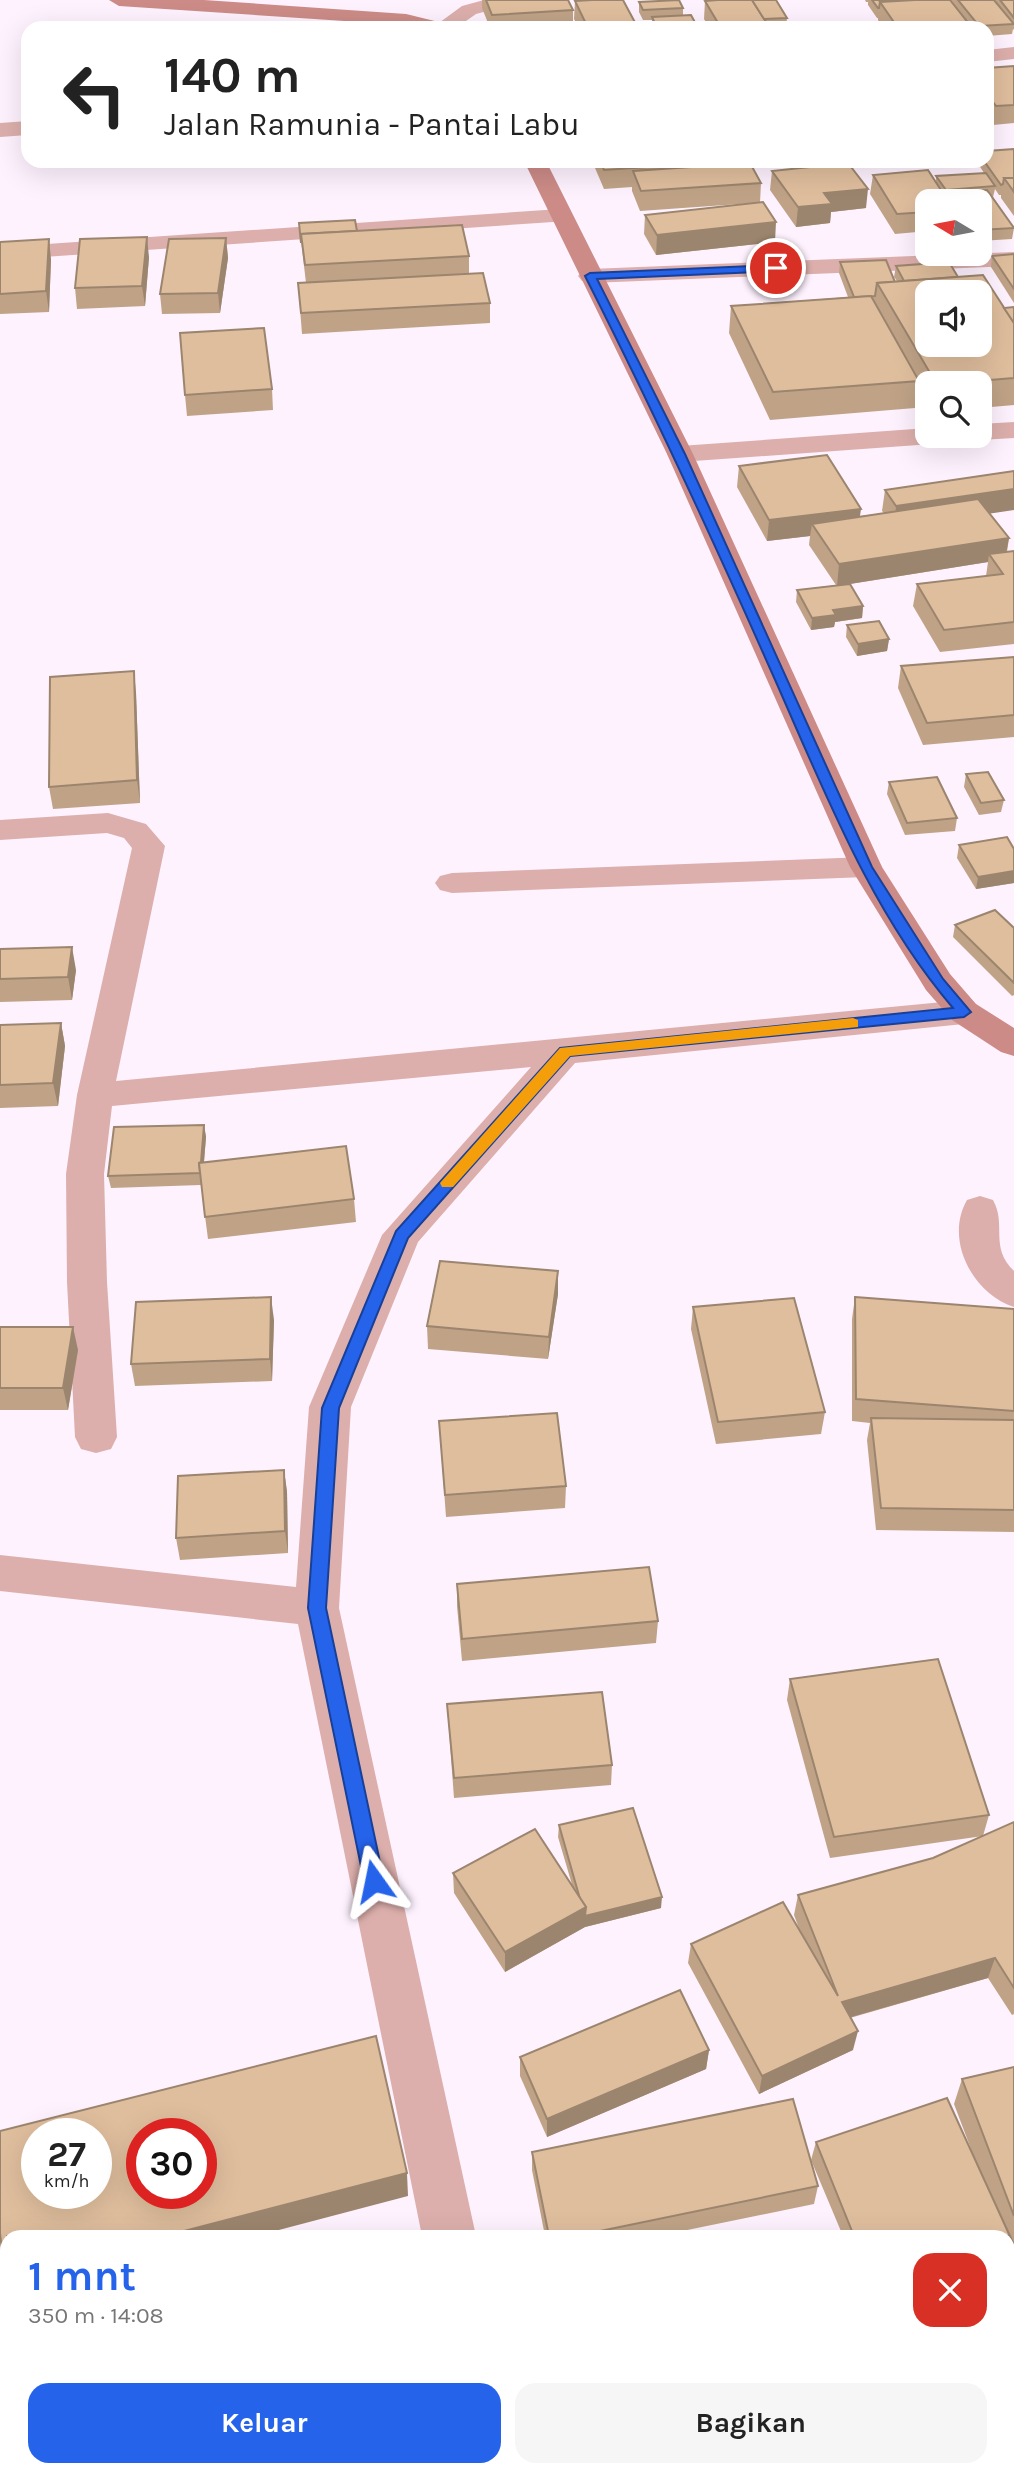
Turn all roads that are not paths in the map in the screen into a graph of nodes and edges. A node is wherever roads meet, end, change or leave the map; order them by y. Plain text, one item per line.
1 (119, 0) edge
2 (507, 0) edge
3 (410, 21) edge
4 (452, 21) edge
5 (1014, 53) edge
6 (994, 54) edge
7 (21, 128) edge
8 (0, 130) edge
9 (538, 168) edge
10 (560, 216) junction
11 (3, 254) edge
12 (1014, 259) edge
13 (590, 276) junction
14 (1014, 430) edge
15 (992, 431) edge
16 (915, 437) edge
17 (680, 454) junction
18 (0, 830) edge
19 (866, 867) junction
20 (452, 883) dead end
21 (964, 1012) junction
22 (1014, 1044) edge
23 (565, 1052) junction
24 (95, 1095) junction
25 (980, 1210) dead end
26 (1014, 1292) edge
27 (96, 1437) dead end
28 (0, 1573) edge
29 (317, 1608) junction
30 (448, 2230) edge

1 - 3 main road
2 - 4 street
5 - 6 street
7 - 8 street
9 - 10 main road
10 - 11 street
10 - 13 main road
12 - 13 street
13 - 17 main road
14 - 15 street
16 - 17 street
17 - 19 main road
18 - 24 street
19 - 20 street
19 - 21 main road
21 - 22 main road
21 - 23 street
23 - 24 street
23 - 29 street
24 - 27 street
25 - 26 street
28 - 29 street
29 - 30 street

